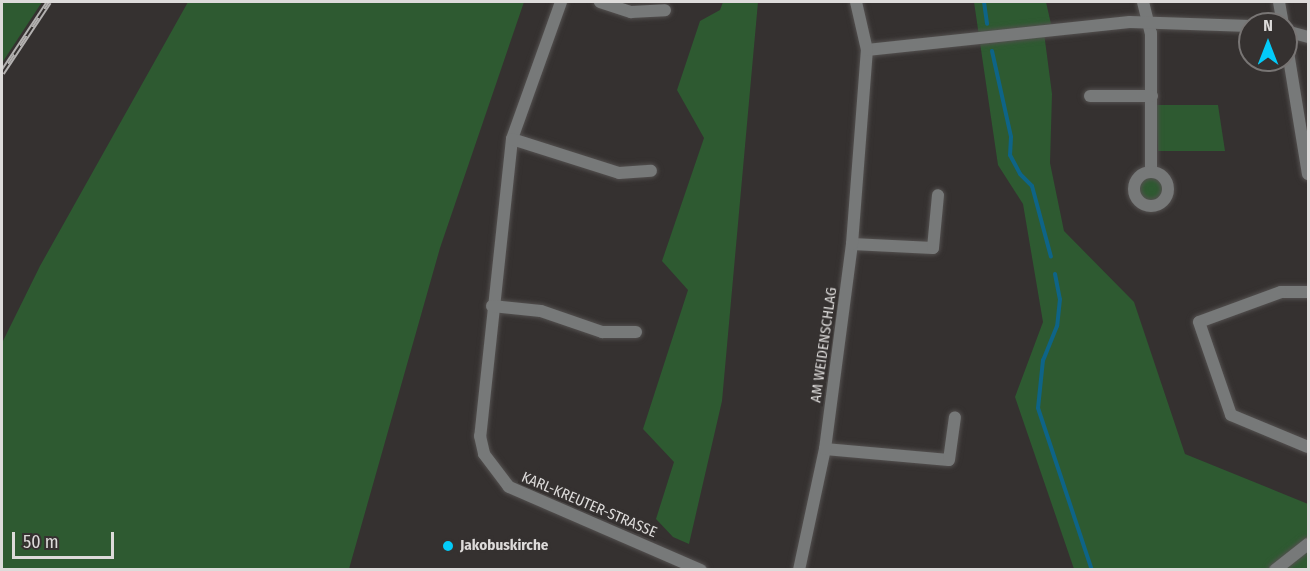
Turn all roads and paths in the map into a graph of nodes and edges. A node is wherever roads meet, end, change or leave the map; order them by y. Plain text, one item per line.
1 (561, 2) edge
2 (600, 2) edge
3 (856, 2) edge
4 (1143, 2) edge
5 (665, 10) dead end
6 (1148, 23) junction
7 (1238, 26) edge
8 (867, 50) junction
9 (1291, 72) edge
10 (1090, 96) dead end
11 (1152, 96) junction
12 (512, 139) junction
13 (651, 171) dead end
14 (1151, 171) dead end
15 (1308, 174) edge
16 (938, 195) dead end
17 (852, 244) junction
18 (1308, 292) edge
19 (492, 306) junction
20 (636, 332) dead end
21 (955, 417) dead end
22 (1308, 447) edge
23 (825, 449) junction
24 (1308, 544) edge
25 (701, 570) edge
26 (799, 570) edge
27 (1275, 570) edge

1 - 12 street, KARL-KREUTER-STRASSE
2 - 5 street
3 - 8 street, AM WEIDENSCHLAG
4 - 6 street
6 - 7 street
6 - 8 street
6 - 11 street
8 - 17 street, AM WEIDENSCHLAG
9 - 15 street
10 - 11 street
11 - 14 street
12 - 13 street
12 - 19 street, KARL-KREUTER-STRASSE
16 - 17 street
17 - 23 street, AM WEIDENSCHLAG
18 - 22 street
19 - 20 street
19 - 25 street, KARL-KREUTER-STRASSE
21 - 23 street
23 - 26 street, AM WEIDENSCHLAG
24 - 27 street

